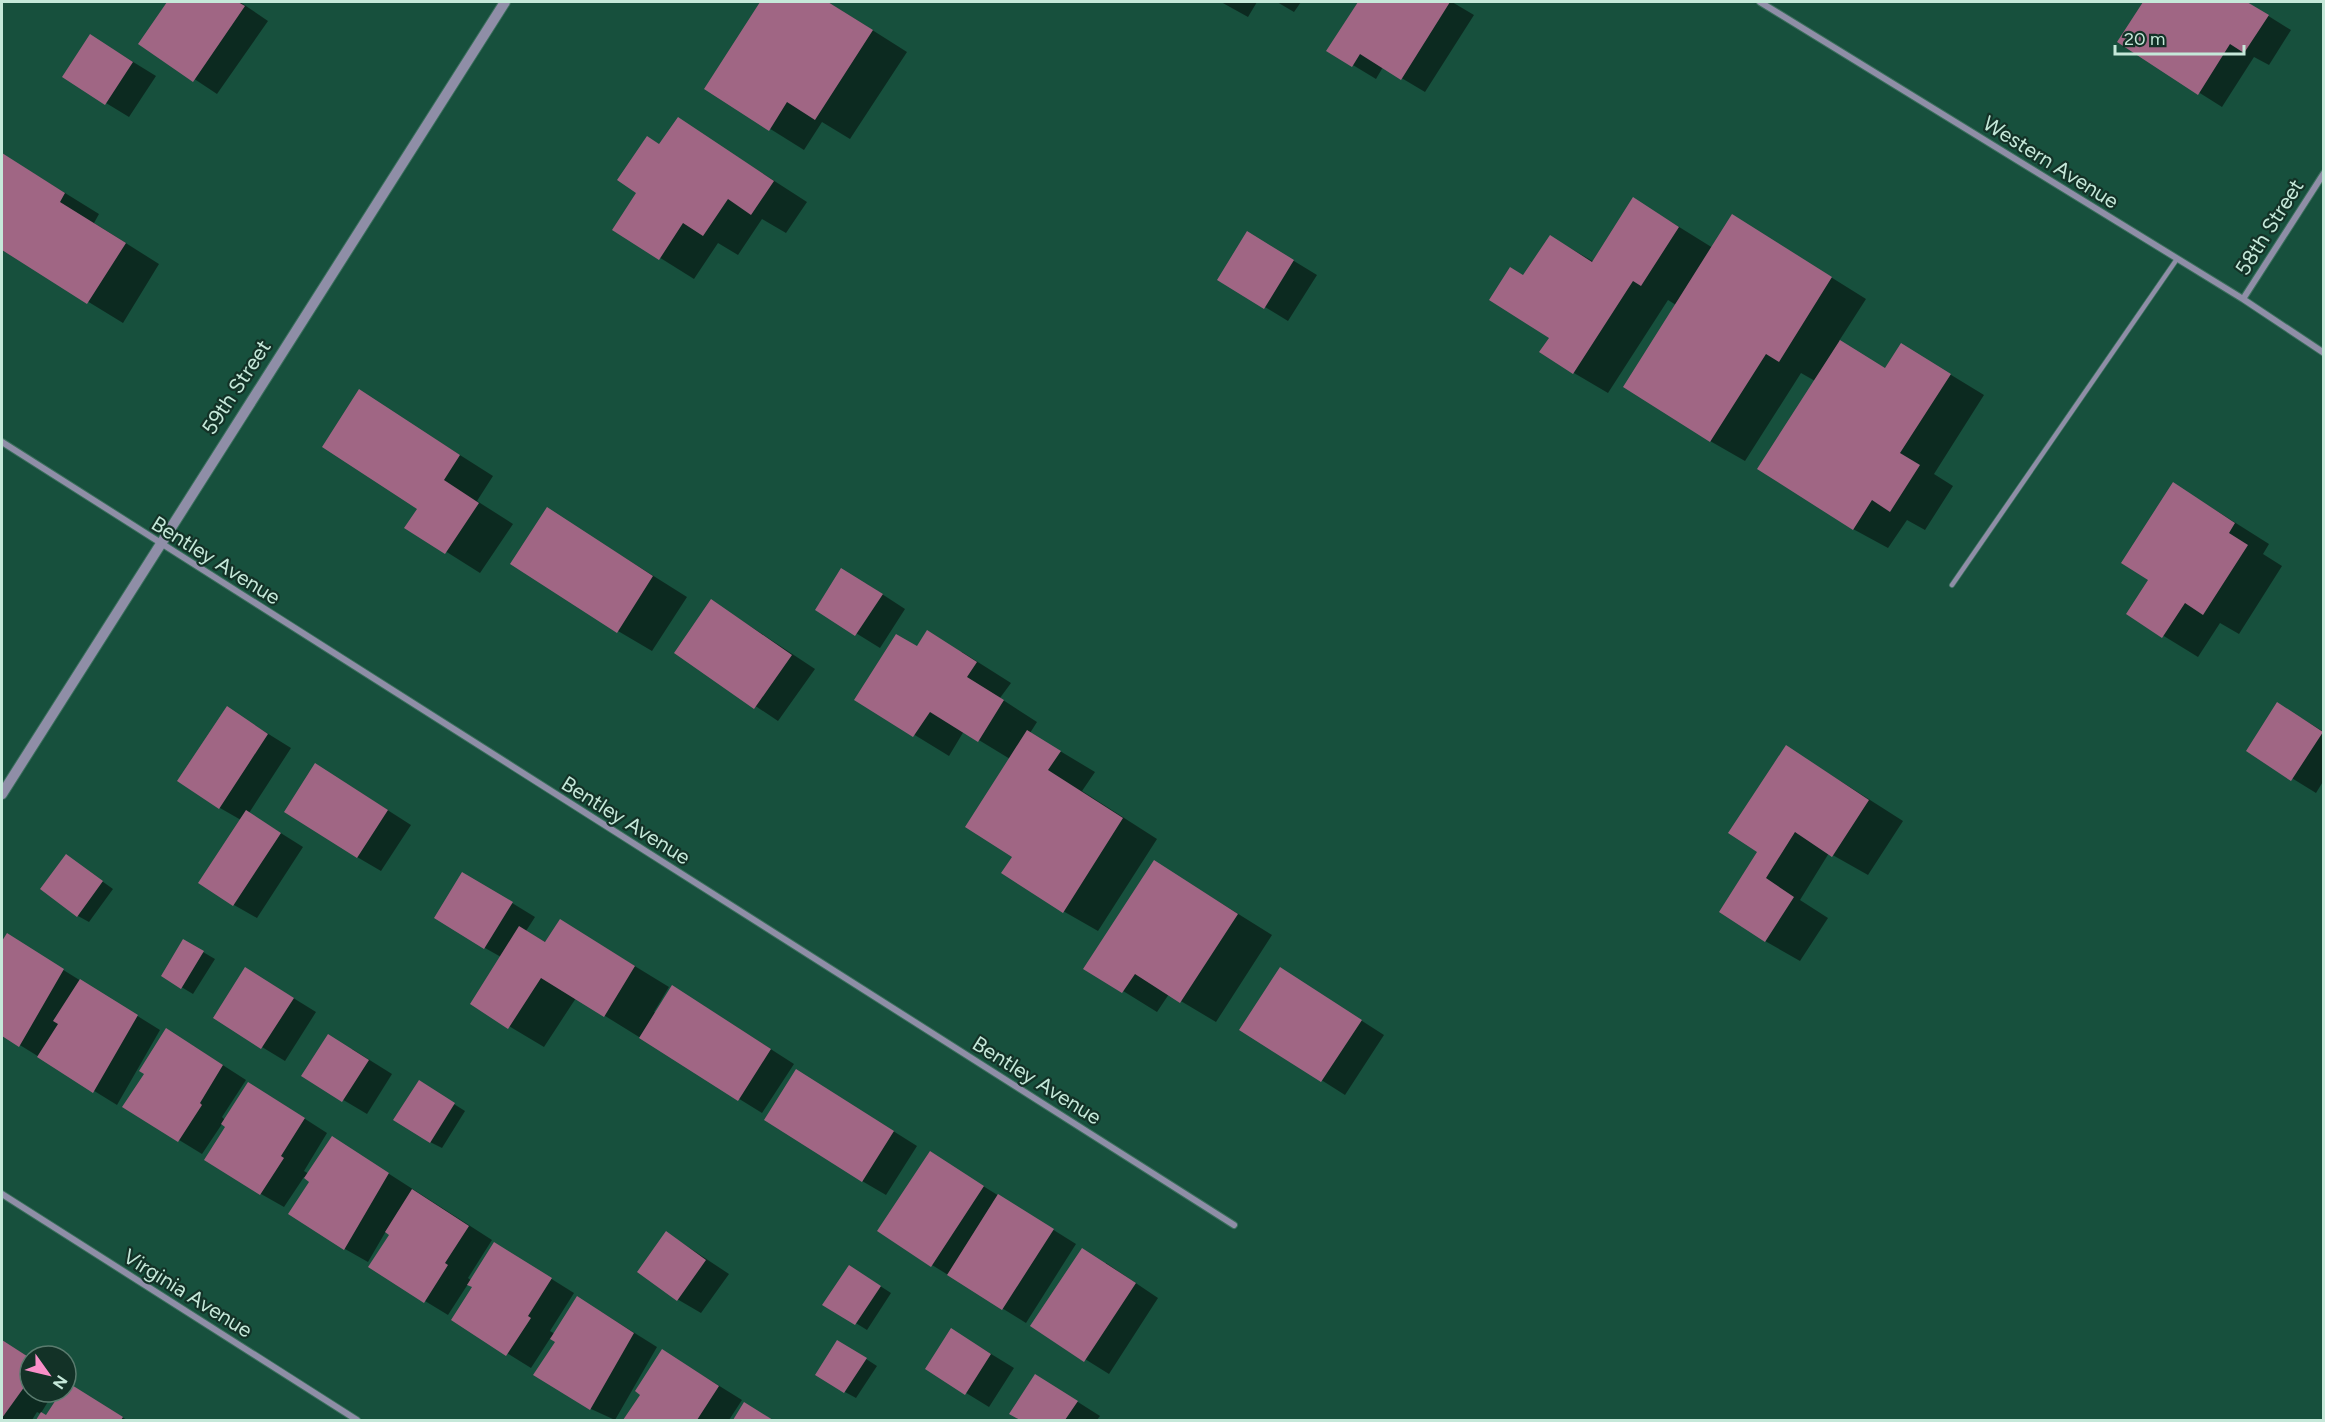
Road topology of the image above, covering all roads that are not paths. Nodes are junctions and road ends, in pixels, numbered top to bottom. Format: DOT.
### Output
graph roads {
  1 [pos="504,2"];
  2 [pos="1760,2"];
  3 [pos="2324,173"];
  4 [pos="2177,259"];
  5 [pos="2243,299"];
  6 [pos="2324,353"];
  7 [pos="2,442"];
  8 [pos="159,543"];
  9 [pos="1952,585"];
  10 [pos="2,794"];
  11 [pos="2,1194"];
  12 [pos="1234,1225"];
  13 [pos="357,1420"];
  1 -- 8 [label="street, 59th Street"];
  2 -- 4 [label="street, Western Avenue"];
  3 -- 5 [label="street, 58th Street"];
  4 -- 5 [label="street, Western Avenue"];
  4 -- 9 [label="lane"];
  5 -- 6 [label="street, Western Avenue"];
  7 -- 8 [label="street, Bentley Avenue"];
  8 -- 10 [label="street, 59th Street"];
  8 -- 12 [label="street, Bentley Avenue"];
  11 -- 13 [label="street, Virginia Avenue"];
}
